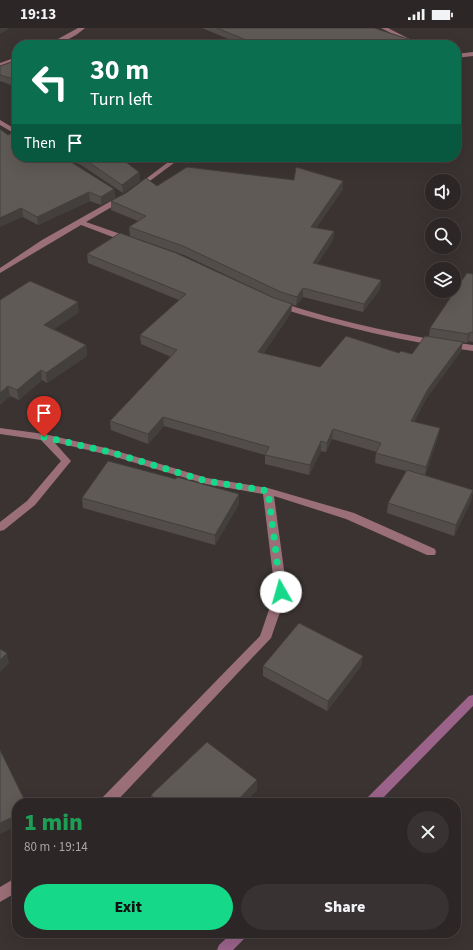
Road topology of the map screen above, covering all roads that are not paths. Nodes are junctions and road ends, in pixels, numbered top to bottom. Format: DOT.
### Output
graph roads {
  1 [pos="82,28"];
  2 [pos="384,28"];
  3 [pos="61,40"];
  4 [pos="408,40"];
  5 [pos="473,54"];
  6 [pos="461,55"];
  7 [pos="12,61"];
  8 [pos="0,65"];
  9 [pos="0,122"];
  10 [pos="12,130"];
  11 [pos="171,162"];
  12 [pos="80,222"];
  13 [pos="137,243"];
  14 [pos="0,271"];
  15 [pos="270,301"];
  16 [pos="473,348"];
  17 [pos="0,431"];
  18 [pos="44,437"];
  19 [pos="268,491"];
  20 [pos="0,526"];
  21 [pos="431,552"];
  22 [pos="111,798"];
  23 [pos="12,888"];
  24 [pos="0,896"];
  1 -- 3 [label="street"];
  2 -- 4 [label="street"];
  5 -- 6 [label="street"];
  7 -- 8 [label="street"];
  9 -- 10 [label="street"];
  11 -- 12 [label="street"];
  12 -- 13 [label="street"];
  12 -- 14 [label="street"];
  15 -- 16 [label="street"];
  17 -- 18 [label="street"];
  18 -- 19 [label="street"];
  18 -- 20 [label="street"];
  19 -- 21 [label="street"];
  19 -- 22 [label="street"];
  23 -- 24 [label="street"];
}
